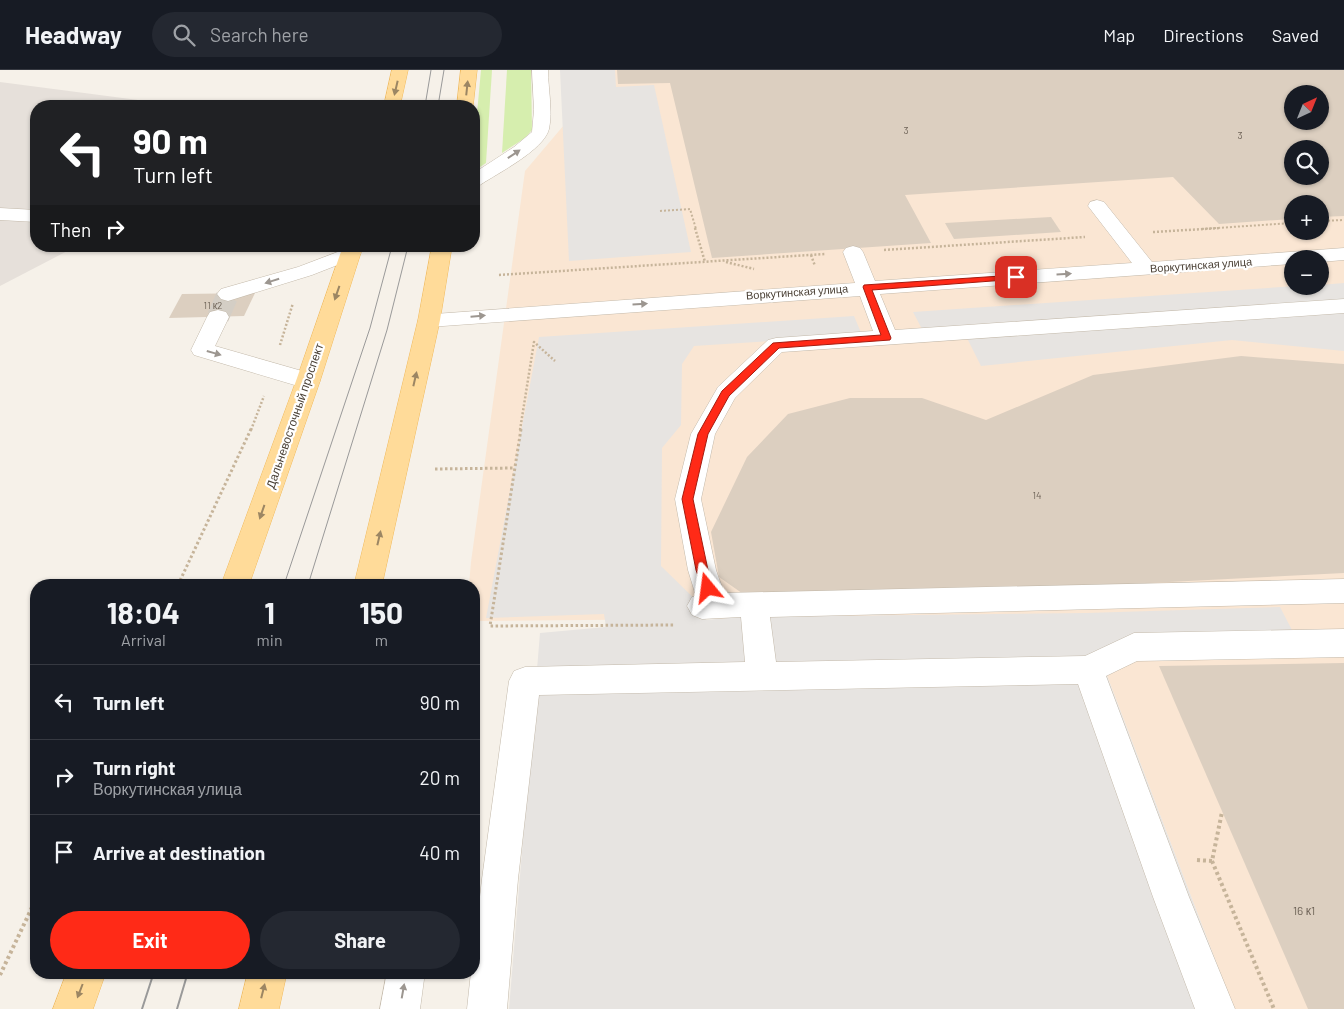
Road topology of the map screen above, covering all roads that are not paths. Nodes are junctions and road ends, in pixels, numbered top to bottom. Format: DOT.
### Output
graph roads {
  1 [pos="400,70"];
  2 [pos="468,70"];
  3 [pos="540,70"];
  4 [pos="393,100"];
  5 [pos="466,100"];
  6 [pos="480,177"];
  7 [pos="1097,206"];
  8 [pos="0,214"];
  9 [pos="30,216"];
  10 [pos="347,252"];
  11 [pos="351,252"];
  12 [pos="441,252"];
  13 [pos="853,252"];
  14 [pos="1344,254"];
  15 [pos="1147,269"];
  16 [pos="867,287"];
  17 [pos="228,294"];
  18 [pos="1344,306"];
  19 [pos="218,317"];
  20 [pos="429,320"];
  21 [pos="886,338"];
  22 [pos="308,381"];
  23 [pos="237,579"];
  24 [pos="369,579"];
  25 [pos="1344,591"];
  26 [pos="754,604"];
  27 [pos="1344,643"];
  28 [pos="1088,670"];
  29 [pos="762,677"];
  30 [pos="85,979"];
  31 [pos="266,979"];
  32 [pos="405,979"];
  33 [pos="74,1009"];
  34 [pos="259,1009"];
  35 [pos="400,1009"];
  36 [pos="487,1009"];
  37 [pos="1216,1009"];
  1 -- 4 [label="main road, one-way"];
  5 -- 2 [label="main road, one-way"];
  6 -- 3 [label="street, one-way"];
  7 -- 15 [label="street"];
  8 -- 9 [label="street"];
  10 -- 17 [label="street, one-way"];
  11 -- 22 [label="main road, Дальневосточный проспект, one-way"];
  12 -- 20 [label="main road"];
  13 -- 16 [label="street"];
  14 -- 15 [label="street, Воркутинская улица"];
  16 -- 15 [label="street, Воркутинская улица, one-way"];
  20 -- 16 [label="street, Воркутинская улица, one-way"];
  16 -- 21 [label="street"];
  18 -- 21 [label="street"];
  19 -- 22 [label="street, one-way"];
  24 -- 20 [label="main road, one-way"];
  21 -- 26 [label="street"];
  22 -- 23 [label="main road, Дальневосточный проспект, one-way"];
  25 -- 26 [label="street"];
  26 -- 29 [label="street"];
  27 -- 28 [label="street"];
  28 -- 29 [label="street"];
  28 -- 37 [label="street"];
  29 -- 36 [label="street"];
  30 -- 33 [label="main road, one-way"];
  34 -- 31 [label="main road, one-way"];
  35 -- 32 [label="street, one-way"];
}
